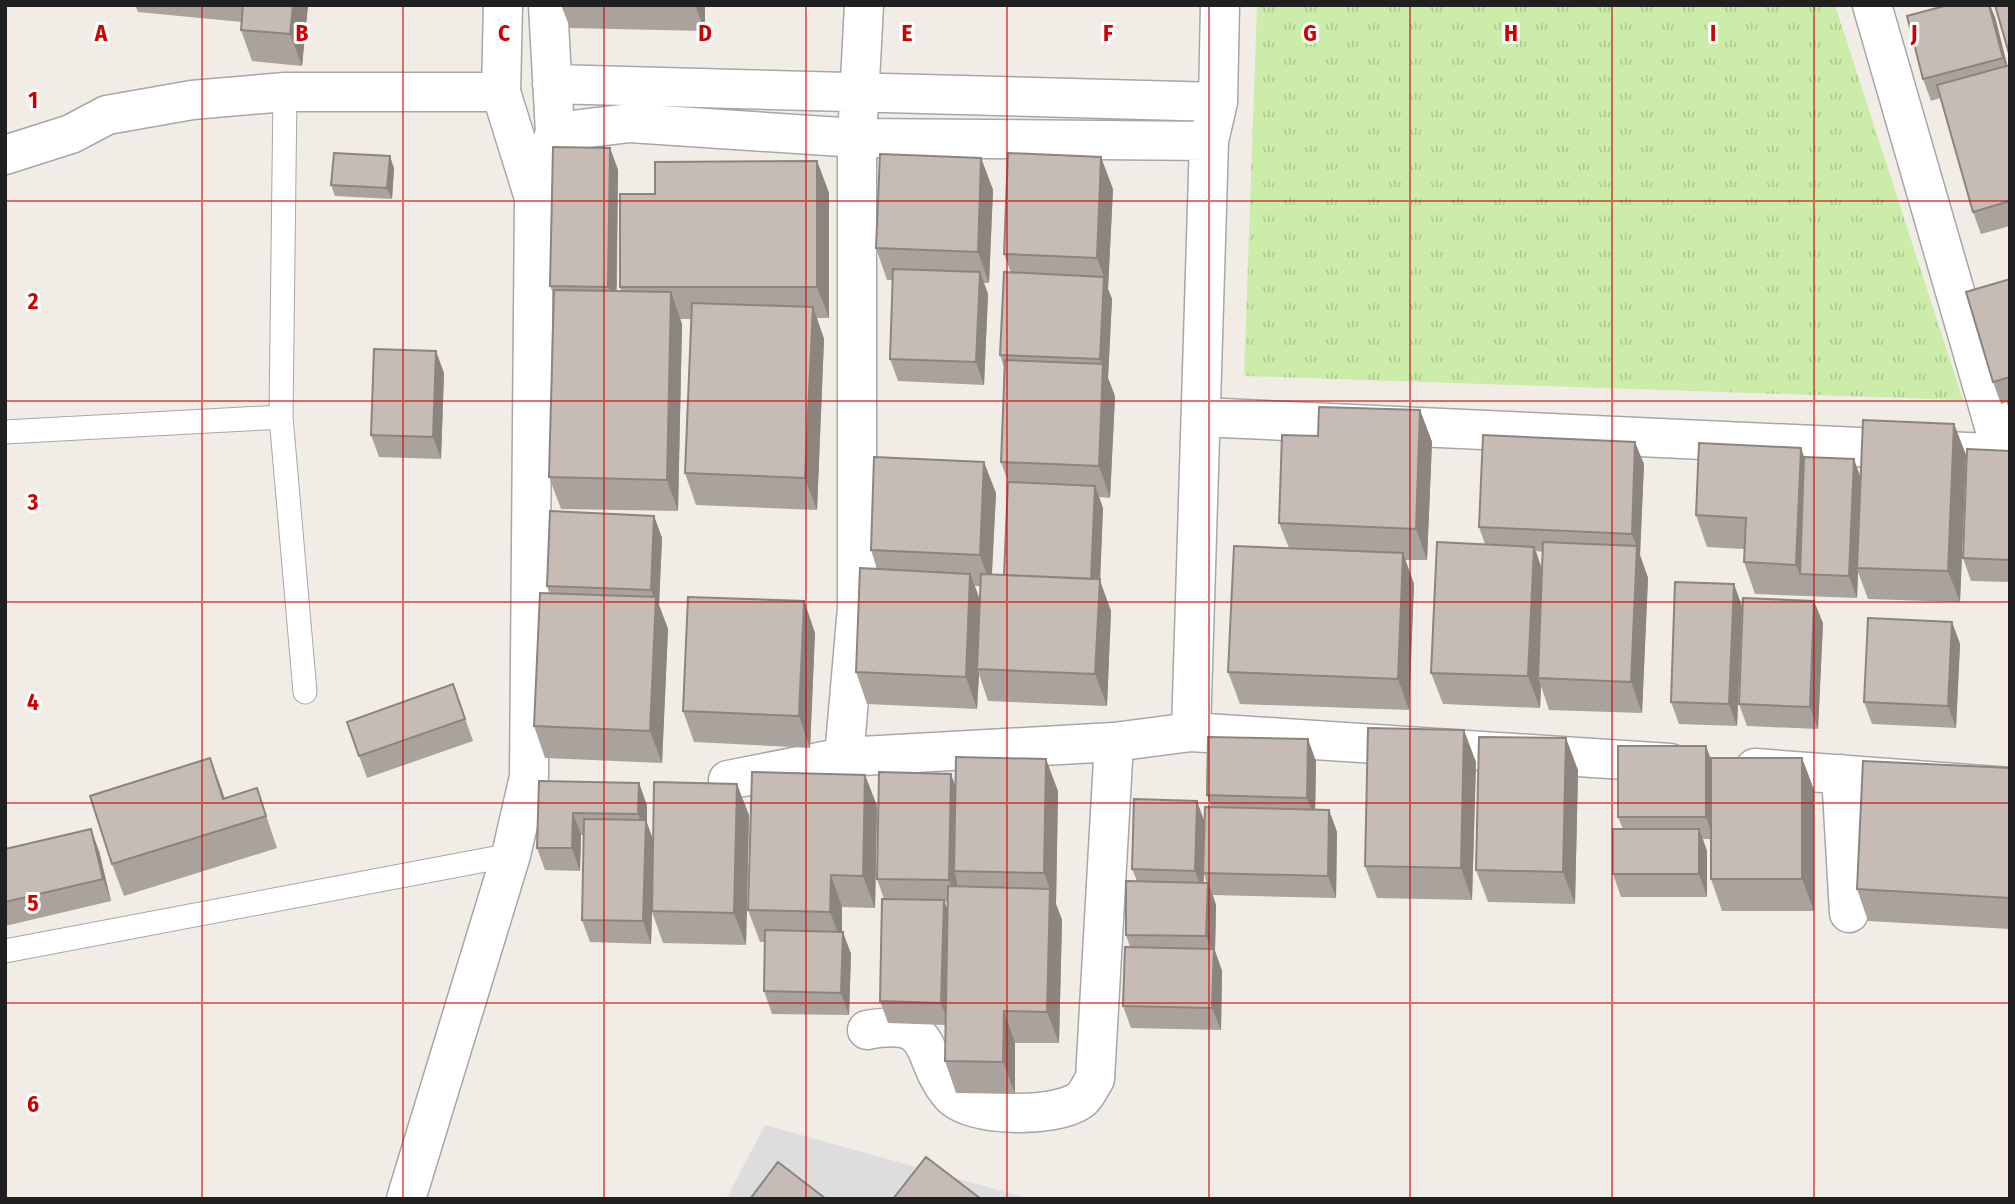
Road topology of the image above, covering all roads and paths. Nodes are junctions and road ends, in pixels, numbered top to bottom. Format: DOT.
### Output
graph roads {
  1 [pos="503,5"];
  2 [pos="548,5"];
  3 [pos="864,5"];
  4 [pos="1220,5"];
  5 [pos="1871,5"];
  6 [pos="552,84"];
  7 [pos="285,92"];
  8 [pos="501,92"];
  9 [pos="860,93"];
  10 [pos="1217,102"];
  11 [pos="555,132"];
  12 [pos="857,138"];
  13 [pos="1209,141"];
  14 [pos="5,155"];
  15 [pos="534,198"];
  16 [pos="281,417"];
  17 [pos="1201,417"];
  18 [pos="5,432"];
  19 [pos="2006,454"];
  20 [pos="305,692"];
  21 [pos="1191,732"];
  22 [pos="1114,742"];
  23 [pos="844,757"];
  24 [pos="1840,774"];
  25 [pos="728,780"];
  26 [pos="2010,786"];
  27 [pos="511,855"];
  28 [pos="1849,913"];
  29 [pos="5,951"];
  30 [pos="867,1030"];
  31 [pos="406,1199"];
  1 -- 8 [label="street"];
  2 -- 6 [label="street"];
  3 -- 9 [label="street"];
  4 -- 10 [label="street"];
  5 -- 19 [label="street"];
  6 -- 9 [label="street"];
  6 -- 11 [label="street"];
  7 -- 8 [label="street"];
  7 -- 14 [label="street"];
  7 -- 16 [label="lane"];
  8 -- 15 [label="street"];
  9 -- 10 [label="street"];
  9 -- 12 [label="street"];
  10 -- 13 [label="street"];
  11 -- 12 [label="street"];
  11 -- 15 [label="street"];
  12 -- 13 [label="street"];
  12 -- 23 [label="street"];
  13 -- 17 [label="street"];
  15 -- 27 [label="street"];
  16 -- 18 [label="lane"];
  16 -- 20 [label="lane"];
  17 -- 19 [label="street"];
  17 -- 21 [label="street"];
  21 -- 22 [label="street"];
  21 -- 24 [label="street"];
  22 -- 23 [label="street"];
  22 -- 30 [label="street"];
  23 -- 25 [label="street"];
  24 -- 26 [label="street"];
  24 -- 28 [label="street"];
  27 -- 29 [label="lane"];
  27 -- 31 [label="street"];
}
